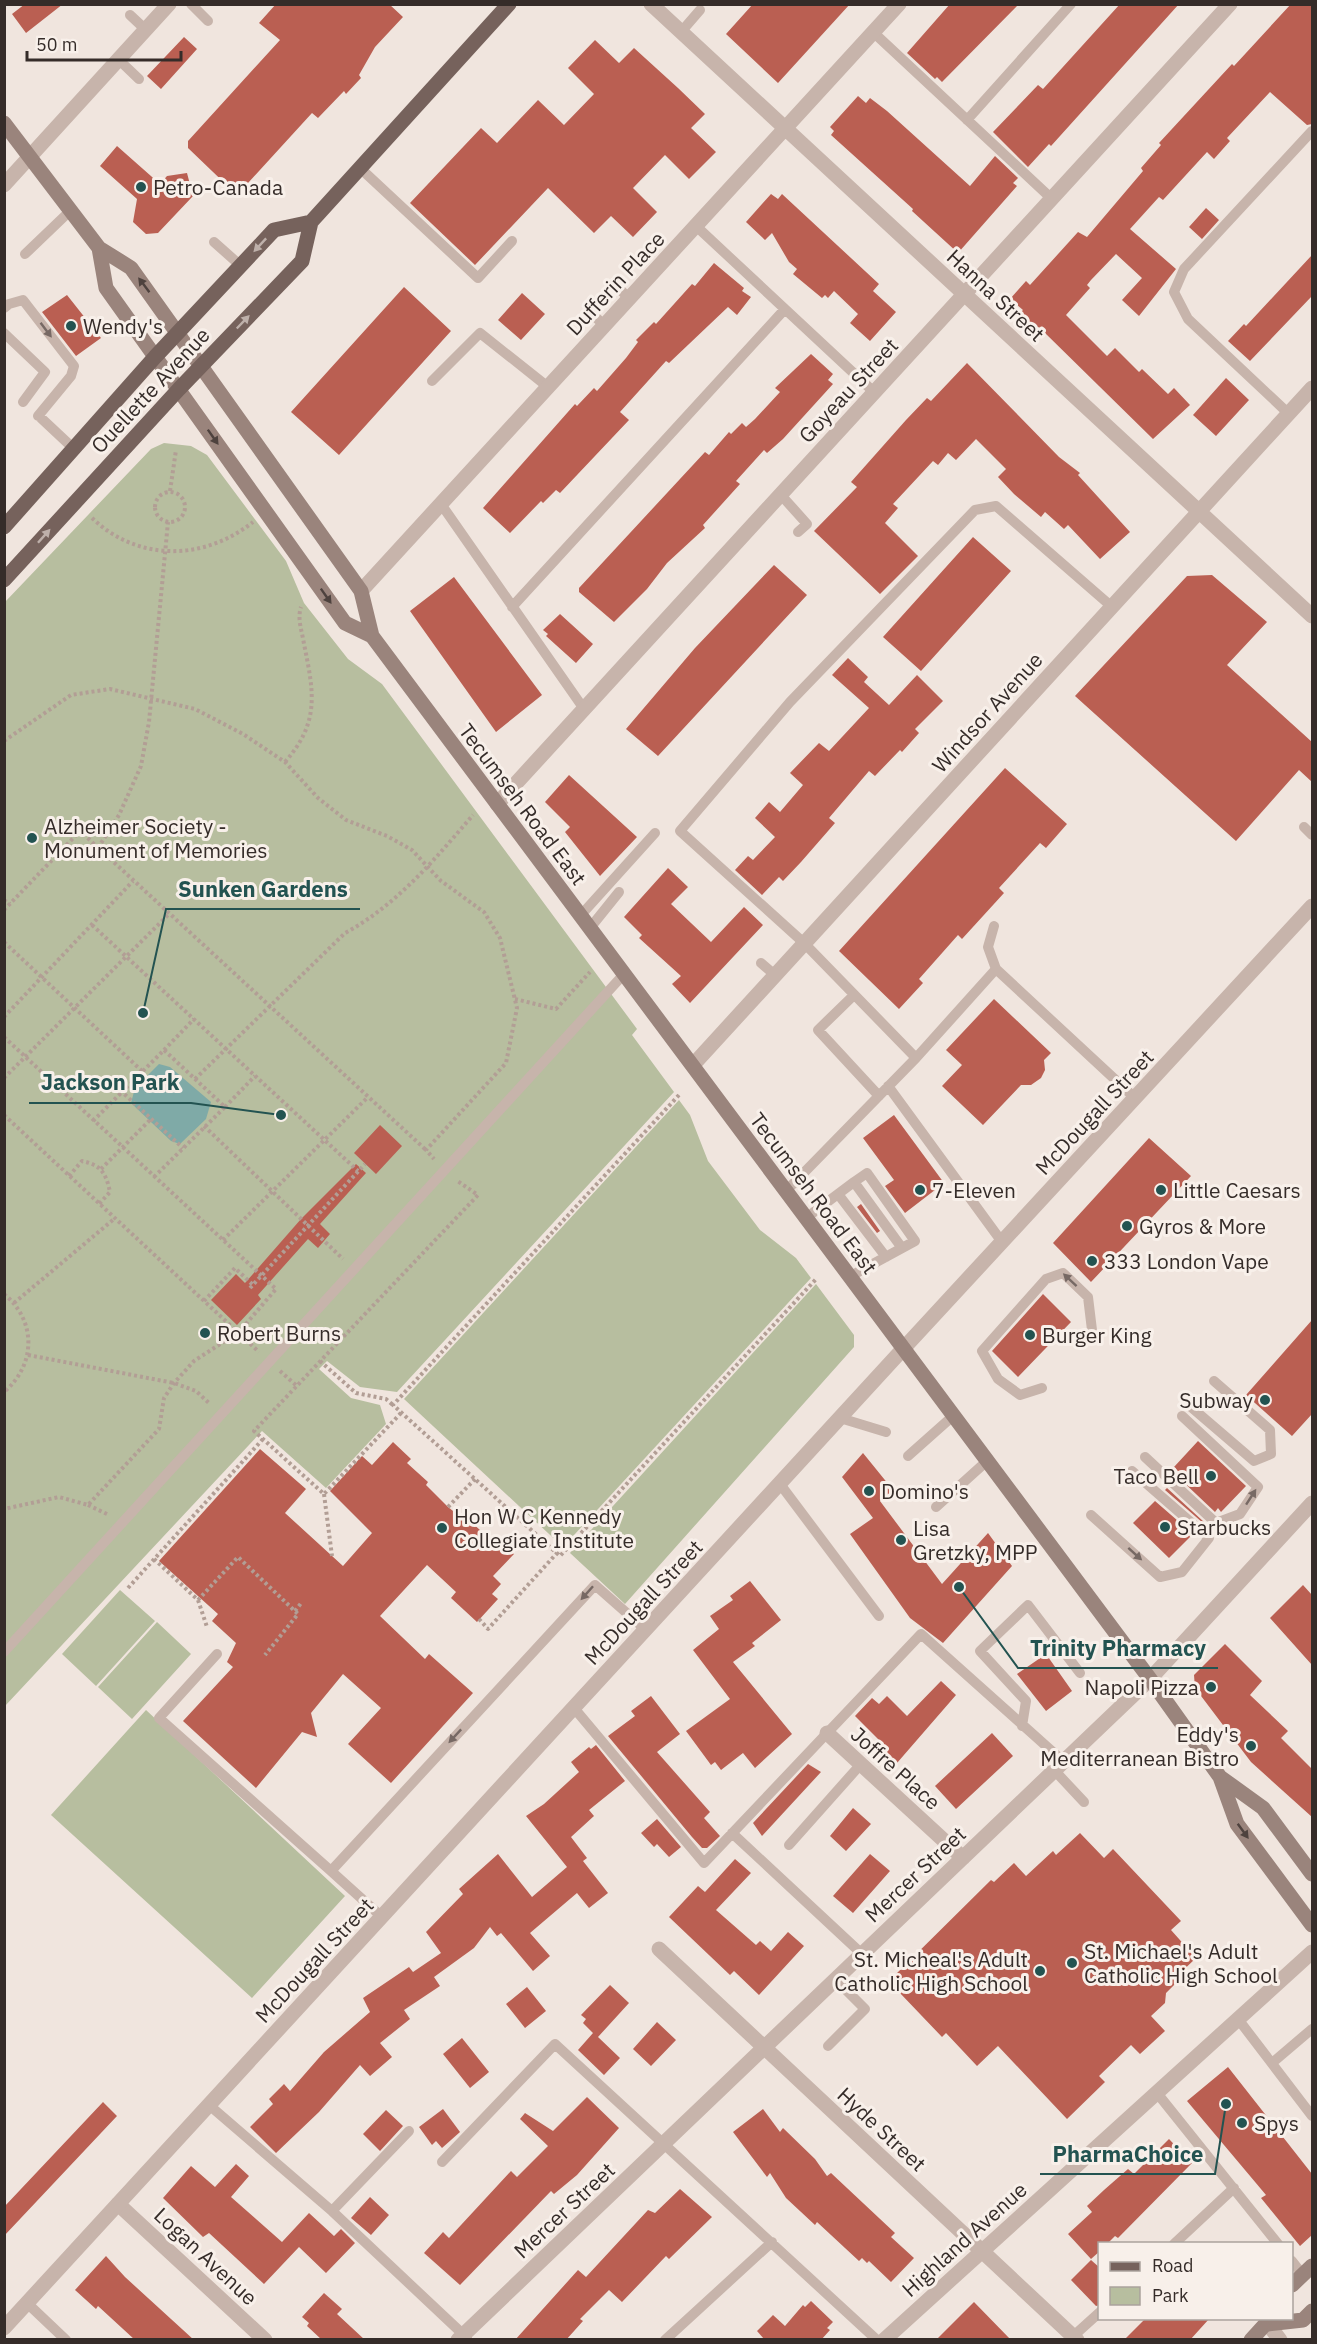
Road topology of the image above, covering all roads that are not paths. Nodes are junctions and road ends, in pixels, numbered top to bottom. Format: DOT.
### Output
graph roads {
  1 [pos="169,4"];
  2 [pos="191,4"];
  3 [pos="509,4"];
  4 [pos="651,4"];
  5 [pos="899,4"];
  6 [pos="1071,4"];
  7 [pos="1230,4"];
  8 [pos="700,10"];
  9 [pos="130,15"];
  10 [pos="208,21"];
  11 [pos="146,30"];
  12 [pos="681,32"];
  13 [pos="873,32"];
  14 [pos="119,60"];
  15 [pos="140,79"];
  16 [pos="967,120"];
  17 [pos="4,123"];
  18 [pos="785,129"];
  19 [pos="1312,130"];
  20 [pos="30,157"];
  21 [pos="360,168"];
  22 [pos="4,185"];
  23 [pos="1052,199"];
  24 [pos="71,210"];
  25 [pos="311,222"];
  26 [pos="696,226"];
  27 [pos="513,241"];
  28 [pos="214,242"];
  29 [pos="99,248"];
  30 [pos="25,254"];
  31 [pos="241,266"];
  32 [pos="614,284"];
  33 [pos="965,295"];
  34 [pos="629,298"];
  35 [pos="4,308"];
  36 [pos="785,309"];
  37 [pos="588,310"];
  38 [pos="604,326"];
  39 [pos="179,332"];
  40 [pos="4,333"];
  41 [pos="155,357"];
  42 [pos="202,364"];
  43 [pos="432,381"];
  44 [pos="548,387"];
  45 [pos="179,389"];
  46 [pos="875,393"];
  47 [pos="1310,396"];
  48 [pos="23,402"];
  49 [pos="1288,414"];
  50 [pos="74,448"];
  51 [pos="781,495"];
  52 [pos="441,504"];
  53 [pos="1199,511"];
  54 [pos="4,527"];
  55 [pos="798,532"];
  56 [pos="4,580"];
  57 [pos="361,591"];
  58 [pos="1111,606"];
  59 [pos="512,607"];
  60 [pos="1312,616"];
  61 [pos="372,636"];
  62 [pos="584,709"];
  63 [pos="497,804"];
  64 [pos="655,833"];
  65 [pos="619,892"];
  66 [pos="1312,906"];
  67 [pos="580,915"];
  68 [pos="994,926"];
  69 [pos="590,928"];
  70 [pos="804,943"];
  71 [pos="761,963"];
  72 [pos="996,969"];
  73 [pos="624,974"];
  74 [pos="775,975"];
  75 [pos="854,995"];
  76 [pos="916,1058"];
  77 [pos="693,1065"];
  78 [pos="888,1086"];
  79 [pos="879,1096"];
  80 [pos="1135,1098"];
  81 [pos="854,1182"];
  82 [pos="786,1191"];
  83 [pos="838,1194"];
  84 [pos="806,1218"];
  85 [pos="1002,1242"];
  86 [pos="903,1248"];
  87 [pos="886,1257"];
  88 [pos="849,1277"];
  89 [pos="1092,1330"];
  90 [pos="903,1349"];
  91 [pos="1214,1381"];
  92 [pos="1042,1388"];
  93 [pos="1191,1407"];
  94 [pos="953,1416"];
  95 [pos="1182,1416"];
  96 [pos="840,1418"];
  97 [pos="886,1432"];
  98 [pos="908,1456"];
  99 [pos="1145,1457"];
  100 [pos="987,1461"];
  101 [pos="1132,1471"];
  102 [pos="780,1484"];
  103 [pos="1312,1503"];
  104 [pos="936,1507"];
  105 [pos="1091,1515"];
  106 [pos="879,1616"];
  107 [pos="646,1630"];
  108 [pos="4,1652"];
  109 [pos="217,1654"];
  110 [pos="1080,1673"];
  111 [pos="1150,1679"];
  112 [pos="574,1708"];
  113 [pos="1022,1726"];
  114 [pos="827,1733"];
  115 [pos="861,1764"];
  116 [pos="1059,1766"];
  117 [pos="1220,1777"];
  118 [pos="1084,1802"];
  119 [pos="732,1833"];
  120 [pos="789,1845"];
  121 [pos="963,1858"];
  122 [pos="331,1871"];
  123 [pos="1312,1874"];
  124 [pos="382,1917"];
  125 [pos="1312,1924"];
  126 [pos="659,1949"];
  127 [pos="1312,1952"];
  128 [pos="862,1954"];
  129 [pos="835,1980"];
  130 [pos="1238,2019"];
  131 [pos="1312,2030"];
  132 [pos="828,2046"];
  133 [pos="765,2048"];
  134 [pos="1272,2063"];
  135 [pos="1157,2093"];
  136 [pos="209,2105"];
  137 [pos="1312,2116"];
  138 [pos="408,2131"];
  139 [pos="664,2144"];
  140 [pos="442,2162"];
  141 [pos="1234,2188"];
  142 [pos="118,2204"];
  143 [pos="332,2211"];
  144 [pos="772,2242"];
  145 [pos="1176,2242"];
  146 [pos="1276,2242"];
  147 [pos="982,2252"];
  148 [pos="1293,2262"];
  149 [pos="1302,2276"];
  150 [pos="27,2303"];
  151 [pos="1312,2311"];
  152 [pos="1098,2314"];
  153 [pos="1270,2321"];
  154 [pos="4,2328"];
  155 [pos="463,2338"];
  156 [pos="1073,2338"];
  157 [pos="66,2340"];
  158 [pos="265,2340"];
  159 [pos="665,2340"];
  160 [pos="877,2340"];
  161 [pos="884,2340"];
  162 [pos="1251,2340"];
  163 [pos="1280,2340"];
  1 -- 11 [label="street"];
  2 -- 10 [label="lane"];
  3 -- 21 [label="main road, Ouellette Avenue"];
  4 -- 12 [label="street, Hanna Street"];
  5 -- 13 [label="street, Dufferin Place"];
  6 -- 16 [label="lane"];
  7 -- 23 [label="street, Goyeau Street"];
  8 -- 12 [label="lane"];
  9 -- 11 [label="lane"];
  11 -- 14 [label="street"];
  12 -- 18 [label="street, Hanna Street"];
  13 -- 16 [label="lane"];
  13 -- 18 [label="street, Dufferin Place"];
  14 -- 15 [label="lane"];
  14 -- 20 [label="street"];
  16 -- 23 [label="lane"];
  17 -- 20 [label="main road"];
  18 -- 26 [label="street, Dufferin Place"];
  18 -- 33 [label="street, Hanna Street"];
  19 -- 49 [label="lane"];
  20 -- 22 [label="street"];
  20 -- 24 [label="main road"];
  21 -- 25 [label="main road, Ouellette Avenue"];
  21 -- 27 [label="lane"];
  23 -- 33 [label="street, Goyeau Street"];
  24 -- 29 [label="main road"];
  24 -- 30 [label="lane"];
  25 -- 31 [label="main road, Ouellette Avenue, one-way"];
  42 -- 25 [label="main road, Ouellette Avenue, one-way"];
  26 -- 34 [label="street, Dufferin Place"];
  26 -- 36 [label="lane"];
  28 -- 31 [label="lane"];
  39 -- 29 [label="main road, Tecumseh Road East, one-way"];
  29 -- 41 [label="main road, Tecumseh Road East"];
  31 -- 39 [label="main road, Ouellette Avenue"];
  32 -- 34 [label="lane"];
  33 -- 46 [label="street, Goyeau Street"];
  33 -- 53 [label="street, Hanna Street"];
  34 -- 38 [label="street, Dufferin Place"];
  35 -- 50 [label="lane, one-way"];
  36 -- 46 [label="lane"];
  36 -- 59 [label="lane"];
  37 -- 38 [label="lane"];
  38 -- 44 [label="street, Dufferin Place"];
  39 -- 41 [label="main road, Ouellette Avenue"];
  39 -- 42 [label="main road, Tecumseh Road East"];
  40 -- 48 [label="lane"];
  41 -- 45 [label="main road, Tecumseh Road East"];
  41 -- 50 [label="main road, Ouellette Avenue"];
  42 -- 45 [label="main road, Ouellette Avenue"];
  42 -- 57 [label="main road, Tecumseh Road East"];
  43 -- 44 [label="lane"];
  44 -- 52 [label="street, Dufferin Place"];
  56 -- 45 [label="main road, Ouellette Avenue, one-way"];
  45 -- 61 [label="main road, Tecumseh Road East, one-way"];
  46 -- 51 [label="street, Goyeau Street"];
  47 -- 49 [label="street, Windsor Avenue"];
  49 -- 53 [label="street, Windsor Avenue"];
  50 -- 54 [label="main road, Ouellette Avenue"];
  51 -- 55 [label="lane"];
  51 -- 62 [label="street, Goyeau Street"];
  52 -- 57 [label="street, Dufferin Place"];
  52 -- 59 [label="lane"];
  53 -- 58 [label="street, Windsor Avenue"];
  53 -- 60 [label="street, Hanna Street"];
  57 -- 61 [label="main road, Tecumseh Road East"];
  58 -- 70 [label="street, Windsor Avenue"];
  58 -- 70 [label="lane"];
  59 -- 62 [label="lane"];
  61 -- 63 [label="main road, Tecumseh Road East"];
  62 -- 63 [label="street, Goyeau Street"];
  63 -- 67 [label="main road, Tecumseh Road East"];
  64 -- 67 [label="lane"];
  65 -- 69 [label="lane"];
  66 -- 80 [label="street, McDougall Street"];
  67 -- 69 [label="main road, Tecumseh Road East"];
  68 -- 72 [label="lane"];
  69 -- 73 [label="main road, Tecumseh Road East"];
  70 -- 74 [label="street, Windsor Avenue"];
  70 -- 75 [label="lane"];
  71 -- 74 [label="lane"];
  72 -- 76 [label="lane"];
  72 -- 80 [label="lane"];
  73 -- 77 [label="main road, Tecumseh Road East"];
  73 -- 108 [label="lane"];
  74 -- 77 [label="street, Windsor Avenue"];
  75 -- 76 [label="lane"];
  75 -- 79 [label="lane"];
  76 -- 78 [label="lane"];
  77 -- 82 [label="main road, Tecumseh Road East"];
  78 -- 79 [label="lane"];
  78 -- 85 [label="lane"];
  79 -- 82 [label="lane"];
  80 -- 85 [label="street, McDougall Street"];
  81 -- 83 [label="lane"];
  81 -- 86 [label="lane"];
  81 -- 86 [label="lane"];
  82 -- 84 [label="main road, Tecumseh Road East"];
  83 -- 84 [label="lane"];
  83 -- 87 [label="lane"];
  84 -- 88 [label="main road, Tecumseh Road East"];
  85 -- 90 [label="street, McDougall Street"];
  86 -- 87 [label="lane"];
  87 -- 88 [label="lane"];
  88 -- 90 [label="main road, Tecumseh Road East"];
  89 -- 92 [label="lane, one-way"];
  90 -- 94 [label="main road, Tecumseh Road East"];
  90 -- 96 [label="street, McDougall Street"];
  91 -- 93 [label="lane"];
  94 -- 98 [label="lane"];
  94 -- 100 [label="main road, Tecumseh Road East"];
  99 -- 95 [label="lane, one-way"];
  96 -- 97 [label="lane"];
  96 -- 102 [label="street, McDougall Street"];
  100 -- 104 [label="lane"];
  100 -- 111 [label="main road, Tecumseh Road East"];
  105 -- 101 [label="lane, one-way"];
  102 -- 106 [label="lane"];
  102 -- 107 [label="street, McDougall Street"];
  103 -- 111 [label="street, Mercer Street"];
  107 -- 112 [label="street, McDougall Street"];
  107 -- 122 [label="lane, one-way"];
  109 -- 122 [label="lane"];
  110 -- 113 [label="lane"];
  111 -- 116 [label="street, Mercer Street"];
  111 -- 117 [label="main road, Tecumseh Road East"];
  112 -- 119 [label="lane"];
  112 -- 124 [label="street, McDougall Street"];
  113 -- 114 [label="lane"];
  113 -- 116 [label="lane"];
  114 -- 115 [label="street, Joffre Place"];
  114 -- 119 [label="lane"];
  115 -- 120 [label="lane"];
  115 -- 121 [label="street, Joffre Place"];
  116 -- 118 [label="lane"];
  116 -- 121 [label="street, Mercer Street"];
  117 -- 123 [label="main road, Tecumseh Road East"];
  117 -- 125 [label="main road, Tecumseh Road East, one-way"];
  119 -- 128 [label="lane"];
  121 -- 128 [label="street, Mercer Street"];
  122 -- 124 [label="lane"];
  124 -- 136 [label="street, McDougall Street"];
  126 -- 133 [label="street, Hyde Street"];
  127 -- 130 [label="street, Highland Avenue"];
  128 -- 129 [label="street, Mercer Street"];
  129 -- 132 [label="lane"];
  129 -- 133 [label="street, Mercer Street"];
  130 -- 134 [label="lane"];
  130 -- 135 [label="street, Highland Avenue"];
  131 -- 134 [label="lane"];
  133 -- 139 [label="street, Mercer Street"];
  133 -- 147 [label="street, Hyde Street"];
  134 -- 137 [label="lane"];
  135 -- 141 [label="lane"];
  135 -- 147 [label="street, Highland Avenue"];
  136 -- 142 [label="street, McDougall Street"];
  136 -- 143 [label="lane"];
  138 -- 143 [label="lane"];
  139 -- 140 [label="lane"];
  139 -- 144 [label="lane"];
  139 -- 155 [label="street, Mercer Street"];
  141 -- 145 [label="lane"];
  141 -- 146 [label="lane"];
  142 -- 150 [label="street, McDougall Street"];
  142 -- 158 [label="street, Logan Avenue"];
  143 -- 155 [label="lane"];
  144 -- 159 [label="lane"];
  144 -- 160 [label="lane"];
  147 -- 156 [label="street, Hyde Street"];
  147 -- 161 [label="street, Highland Avenue"];
  148 -- 149 [label="lane"];
  150 -- 154 [label="street, McDougall Street"];
  150 -- 157 [label="lane"];
  151 -- 153 [label="main road"];
  152 -- 156 [label="lane"];
  153 -- 162 [label="main road"];
  153 -- 163 [label="street"];
}
